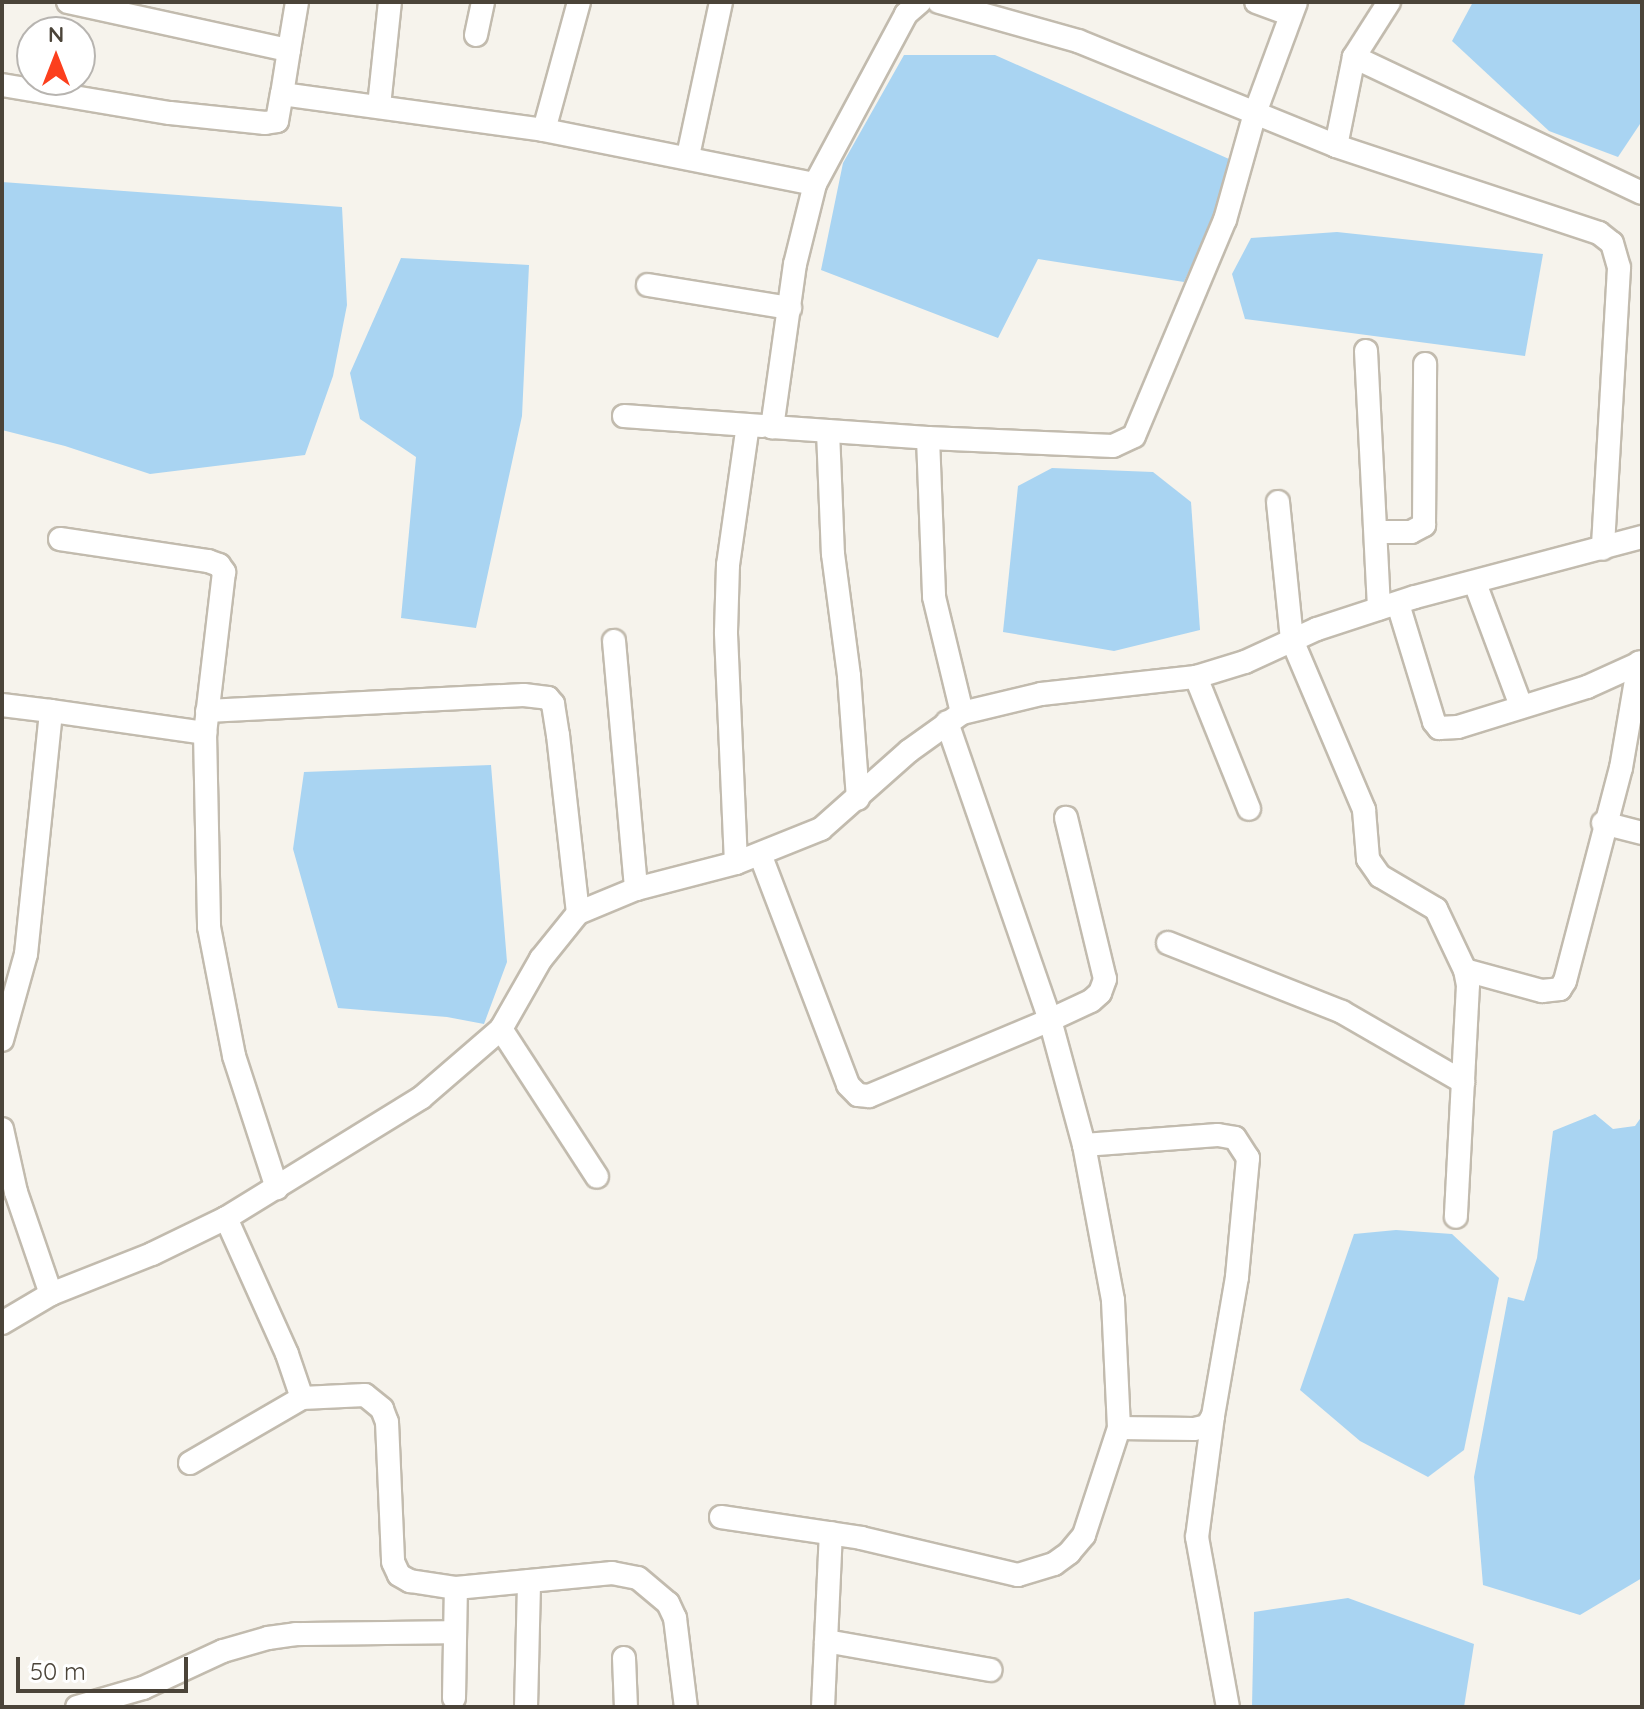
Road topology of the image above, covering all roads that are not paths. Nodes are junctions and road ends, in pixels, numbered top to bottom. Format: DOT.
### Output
graph roads {
  1 [pos="68,2"];
  2 [pos="297,2"];
  3 [pos="390,2"];
  4 [pos="483,2"];
  5 [pos="579,2"];
  6 [pos="721,2"];
  7 [pos="920,2"];
  8 [pos="939,2"];
  9 [pos="1256,2"];
  10 [pos="1389,2"];
  11 [pos="974,5"];
  12 [pos="1294,8"];
  13 [pos="476,35"];
  14 [pos="289,50"];
  15 [pos="1354,57"];
  16 [pos="2,85"];
  17 [pos="282,94"];
  18 [pos="379,106"];
  19 [pos="1255,113"];
  20 [pos="544,130"];
  21 [pos="1336,146"];
  22 [pos="688,156"];
  23 [pos="815,184"];
  24 [pos="1642,193"];
  25 [pos="648,285"];
  26 [pos="790,308"];
  27 [pos="1366,351"];
  28 [pos="1425,364"];
  29 [pos="624,416"];
  30 [pos="748,425"];
  31 [pos="772,427"];
  32 [pos="828,431"];
  33 [pos="928,438"];
  34 [pos="1278,502"];
  35 [pos="1377,532"];
  36 [pos="1642,537"];
  37 [pos="60,539"];
  38 [pos="1603,549"];
  39 [pos="1475,583"];
  40 [pos="1388,606"];
  41 [pos="1292,640"];
  42 [pos="614,641"];
  43 [pos="1641,663"];
  44 [pos="1196,677"];
  45 [pos="2,705"];
  46 [pos="1521,706"];
  47 [pos="51,711"];
  48 [pos="954,717"];
  49 [pos="206,722"];
  50 [pos="858,799"];
  51 [pos="1249,809"];
  52 [pos="1066,818"];
  53 [pos="1603,823"];
  54 [pos="1642,833"];
  55 [pos="760,854"];
  56 [pos="736,863"];
  57 [pos="636,889"];
  58 [pos="578,913"];
  59 [pos="1168,943"];
  60 [pos="1465,970"];
  61 [pos="1050,1020"];
  62 [pos="501,1029"];
  63 [pos="2,1040"];
  64 [pos="1463,1082"];
  65 [pos="2,1129"];
  66 [pos="1084,1145"];
  67 [pos="597,1177"];
  68 [pos="277,1188"];
  69 [pos="1456,1217"];
  70 [pos="226,1218"];
  71 [pos="51,1294"];
  72 [pos="2,1323"];
  73 [pos="302,1398"];
  74 [pos="1213,1416"];
  75 [pos="1119,1428"];
  76 [pos="190,1463"];
  77 [pos="721,1517"];
  78 [pos="831,1533"];
  79 [pos="529,1581"];
  80 [pos="456,1588"];
  81 [pos="455,1632"];
  82 [pos="826,1641"];
  83 [pos="624,1658"];
  84 [pos="990,1670"];
  85 [pos="454,1698"];
  86 [pos="77,1707"];
  87 [pos="526,1707"];
  88 [pos="626,1707"];
  89 [pos="686,1707"];
  90 [pos="823,1707"];
  91 [pos="1228,1707"];
  1 -- 14 [label="street"];
  2 -- 14 [label="street"];
  3 -- 18 [label="street"];
  4 -- 13 [label="street"];
  5 -- 20 [label="street"];
  6 -- 22 [label="street"];
  7 -- 23 [label="street"];
  8 -- 11 [label="street"];
  9 -- 12 [label="street"];
  10 -- 15 [label="street"];
  11 -- 19 [label="street"];
  12 -- 19 [label="street"];
  14 -- 17 [label="street"];
  15 -- 21 [label="street"];
  15 -- 24 [label="street"];
  16 -- 17 [label="street"];
  17 -- 18 [label="street"];
  18 -- 20 [label="street"];
  19 -- 21 [label="street"];
  19 -- 33 [label="street"];
  20 -- 22 [label="street"];
  21 -- 38 [label="street"];
  22 -- 23 [label="street"];
  23 -- 26 [label="street"];
  25 -- 26 [label="street"];
  26 -- 31 [label="street"];
  27 -- 35 [label="street"];
  28 -- 35 [label="street"];
  29 -- 30 [label="street"];
  30 -- 31 [label="street"];
  30 -- 56 [label="street"];
  31 -- 32 [label="street"];
  32 -- 33 [label="street"];
  32 -- 50 [label="street"];
  33 -- 48 [label="street"];
  34 -- 41 [label="street"];
  35 -- 40 [label="street"];
  36 -- 38 [label="street"];
  37 -- 49 [label="street"];
  38 -- 39 [label="street"];
  39 -- 40 [label="street"];
  39 -- 46 [label="street"];
  40 -- 41 [label="street"];
  40 -- 46 [label="street"];
  41 -- 44 [label="street"];
  41 -- 60 [label="street"];
  42 -- 57 [label="street"];
  43 -- 46 [label="street"];
  43 -- 53 [label="street"];
  44 -- 48 [label="street"];
  44 -- 51 [label="street"];
  45 -- 47 [label="street"];
  47 -- 49 [label="street"];
  47 -- 63 [label="street"];
  48 -- 50 [label="street"];
  48 -- 61 [label="street"];
  49 -- 58 [label="street"];
  49 -- 68 [label="street"];
  50 -- 55 [label="street"];
  52 -- 61 [label="street"];
  53 -- 54 [label="street"];
  53 -- 60 [label="street"];
  55 -- 56 [label="street"];
  55 -- 61 [label="street"];
  56 -- 57 [label="street"];
  57 -- 58 [label="street"];
  58 -- 62 [label="street"];
  59 -- 64 [label="street"];
  60 -- 64 [label="street"];
  61 -- 66 [label="street"];
  62 -- 67 [label="street"];
  62 -- 68 [label="street"];
  64 -- 69 [label="street"];
  65 -- 71 [label="street"];
  66 -- 74 [label="street"];
  66 -- 75 [label="street"];
  68 -- 70 [label="street"];
  70 -- 71 [label="street"];
  70 -- 73 [label="street"];
  71 -- 72 [label="street"];
  73 -- 76 [label="street"];
  73 -- 80 [label="street"];
  74 -- 75 [label="street"];
  74 -- 91 [label="street"];
  75 -- 78 [label="street"];
  77 -- 78 [label="street"];
  78 -- 82 [label="street"];
  79 -- 80 [label="street"];
  79 -- 87 [label="street"];
  79 -- 89 [label="street"];
  80 -- 81 [label="street"];
  81 -- 85 [label="street"];
  81 -- 86 [label="street"];
  82 -- 84 [label="street"];
  82 -- 90 [label="street"];
  83 -- 88 [label="street"];
}
